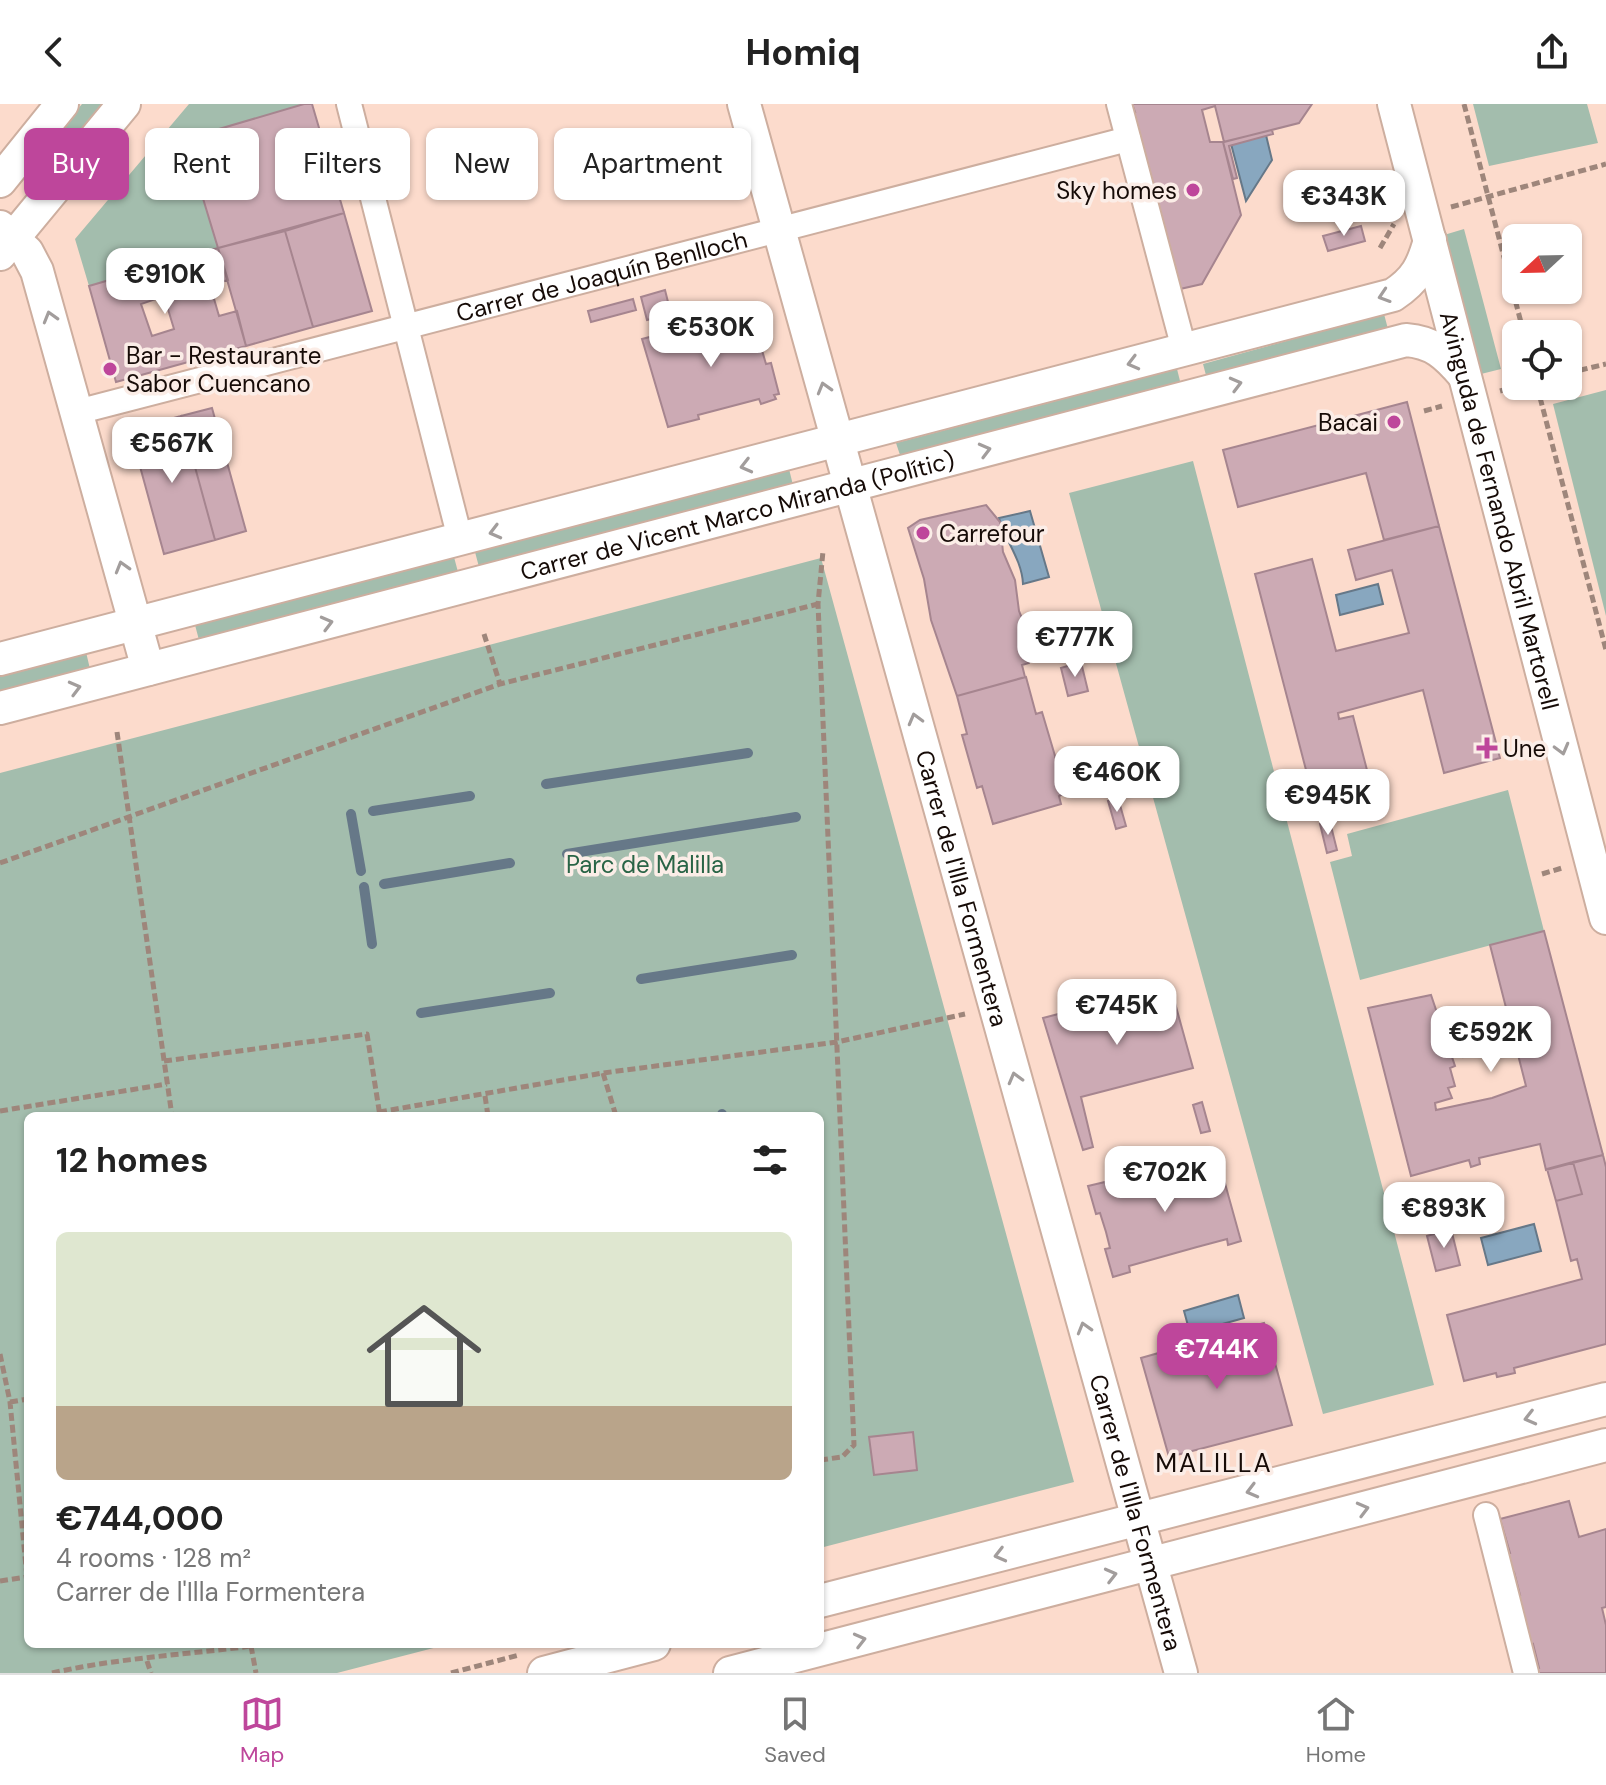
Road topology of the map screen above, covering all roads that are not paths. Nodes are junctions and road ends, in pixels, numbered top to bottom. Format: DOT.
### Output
graph roads {
  1 [pos="62,104"];
  2 [pos="124,104"];
  3 [pos="349,104"];
  4 [pos="744,104"];
  5 [pos="1119,104"];
  6 [pos="1394,104"];
  7 [pos="1128,139"];
  8 [pos="0,181"];
  9 [pos="1434,225"];
  10 [pos="779,230"];
  11 [pos="4,240"];
  12 [pos="407,326"];
  13 [pos="1184,349"];
  14 [pos="1464,375"];
  15 [pos="77,412"];
  16 [pos="839,442"];
  17 [pos="851,486"];
  18 [pos="456,523"];
  19 [pos="136,623"];
  20 [pos="0,659"];
  21 [pos="148,669"];
  22 [pos="0,708"];
  23 [pos="1606,918"];
  24 [pos="1606,1399"];
  25 [pos="1606,1445"];
  26 [pos="1486,1515"];
  27 [pos="1139,1521"];
  28 [pos="1152,1565"];
  29 [pos="824,1600"];
  30 [pos="630,1648"];
  31 [pos="532,1664"];
  32 [pos="730,1673"];
  33 [pos="1181,1673"];
  34 [pos="1526,1673"];
  1 -- 8 [label="street"];
  2 -- 11 [label="street"];
  3 -- 12 [label="street"];
  4 -- 10 [label="street, Carrer de l'Illa Formentera"];
  5 -- 7 [label="street"];
  6 -- 9 [label="street, Avinguda de Fernando Abril Martorell"];
  7 -- 10 [label="street, Carrer de Joaquín Benlloch"];
  7 -- 13 [label="street"];
  9 -- 13 [label="street, Carrer de Vicent Marco Miranda (Polític), one-way"];
  9 -- 14 [label="street, Avinguda de Fernando Abril Martorell"];
  10 -- 12 [label="street, Carrer de Joaquín Benlloch"];
  16 -- 10 [label="street, Carrer de l'Illa Formentera, one-way"];
  15 -- 11 [label="street, one-way"];
  12 -- 15 [label="street, Carrer de Joaquín Benlloch"];
  12 -- 18 [label="street"];
  13 -- 16 [label="street, Carrer de Vicent Marco Miranda (Polític), one-way"];
  17 -- 14 [label="street, Carrer de Vicent Marco Miranda (Polític), one-way"];
  14 -- 23 [label="street, Avinguda de Fernando Abril Martorell, one-way"];
  19 -- 15 [label="street, one-way"];
  16 -- 17 [label="street, Carrer de l'Illa Formentera"];
  16 -- 19 [label="street, Carrer de Vicent Marco Miranda (Polític), one-way"];
  21 -- 17 [label="street, Carrer de Vicent Marco Miranda (Polític), one-way"];
  27 -- 17 [label="street, Carrer de l'Illa Formentera, one-way"];
  19 -- 20 [label="street, Carrer de Vicent Marco Miranda (Polític)"];
  19 -- 21 [label="street"];
  22 -- 21 [label="street, Carrer de Vicent Marco Miranda (Polític), one-way"];
  24 -- 27 [label="street, one-way"];
  28 -- 25 [label="street, one-way"];
  26 -- 34 [label="street"];
  27 -- 28 [label="street, Carrer de l'Illa Formentera"];
  27 -- 29 [label="street, one-way"];
  32 -- 28 [label="street, one-way"];
  28 -- 33 [label="street, Carrer de l'Illa Formentera"];
  30 -- 31 [label="street"];
}
